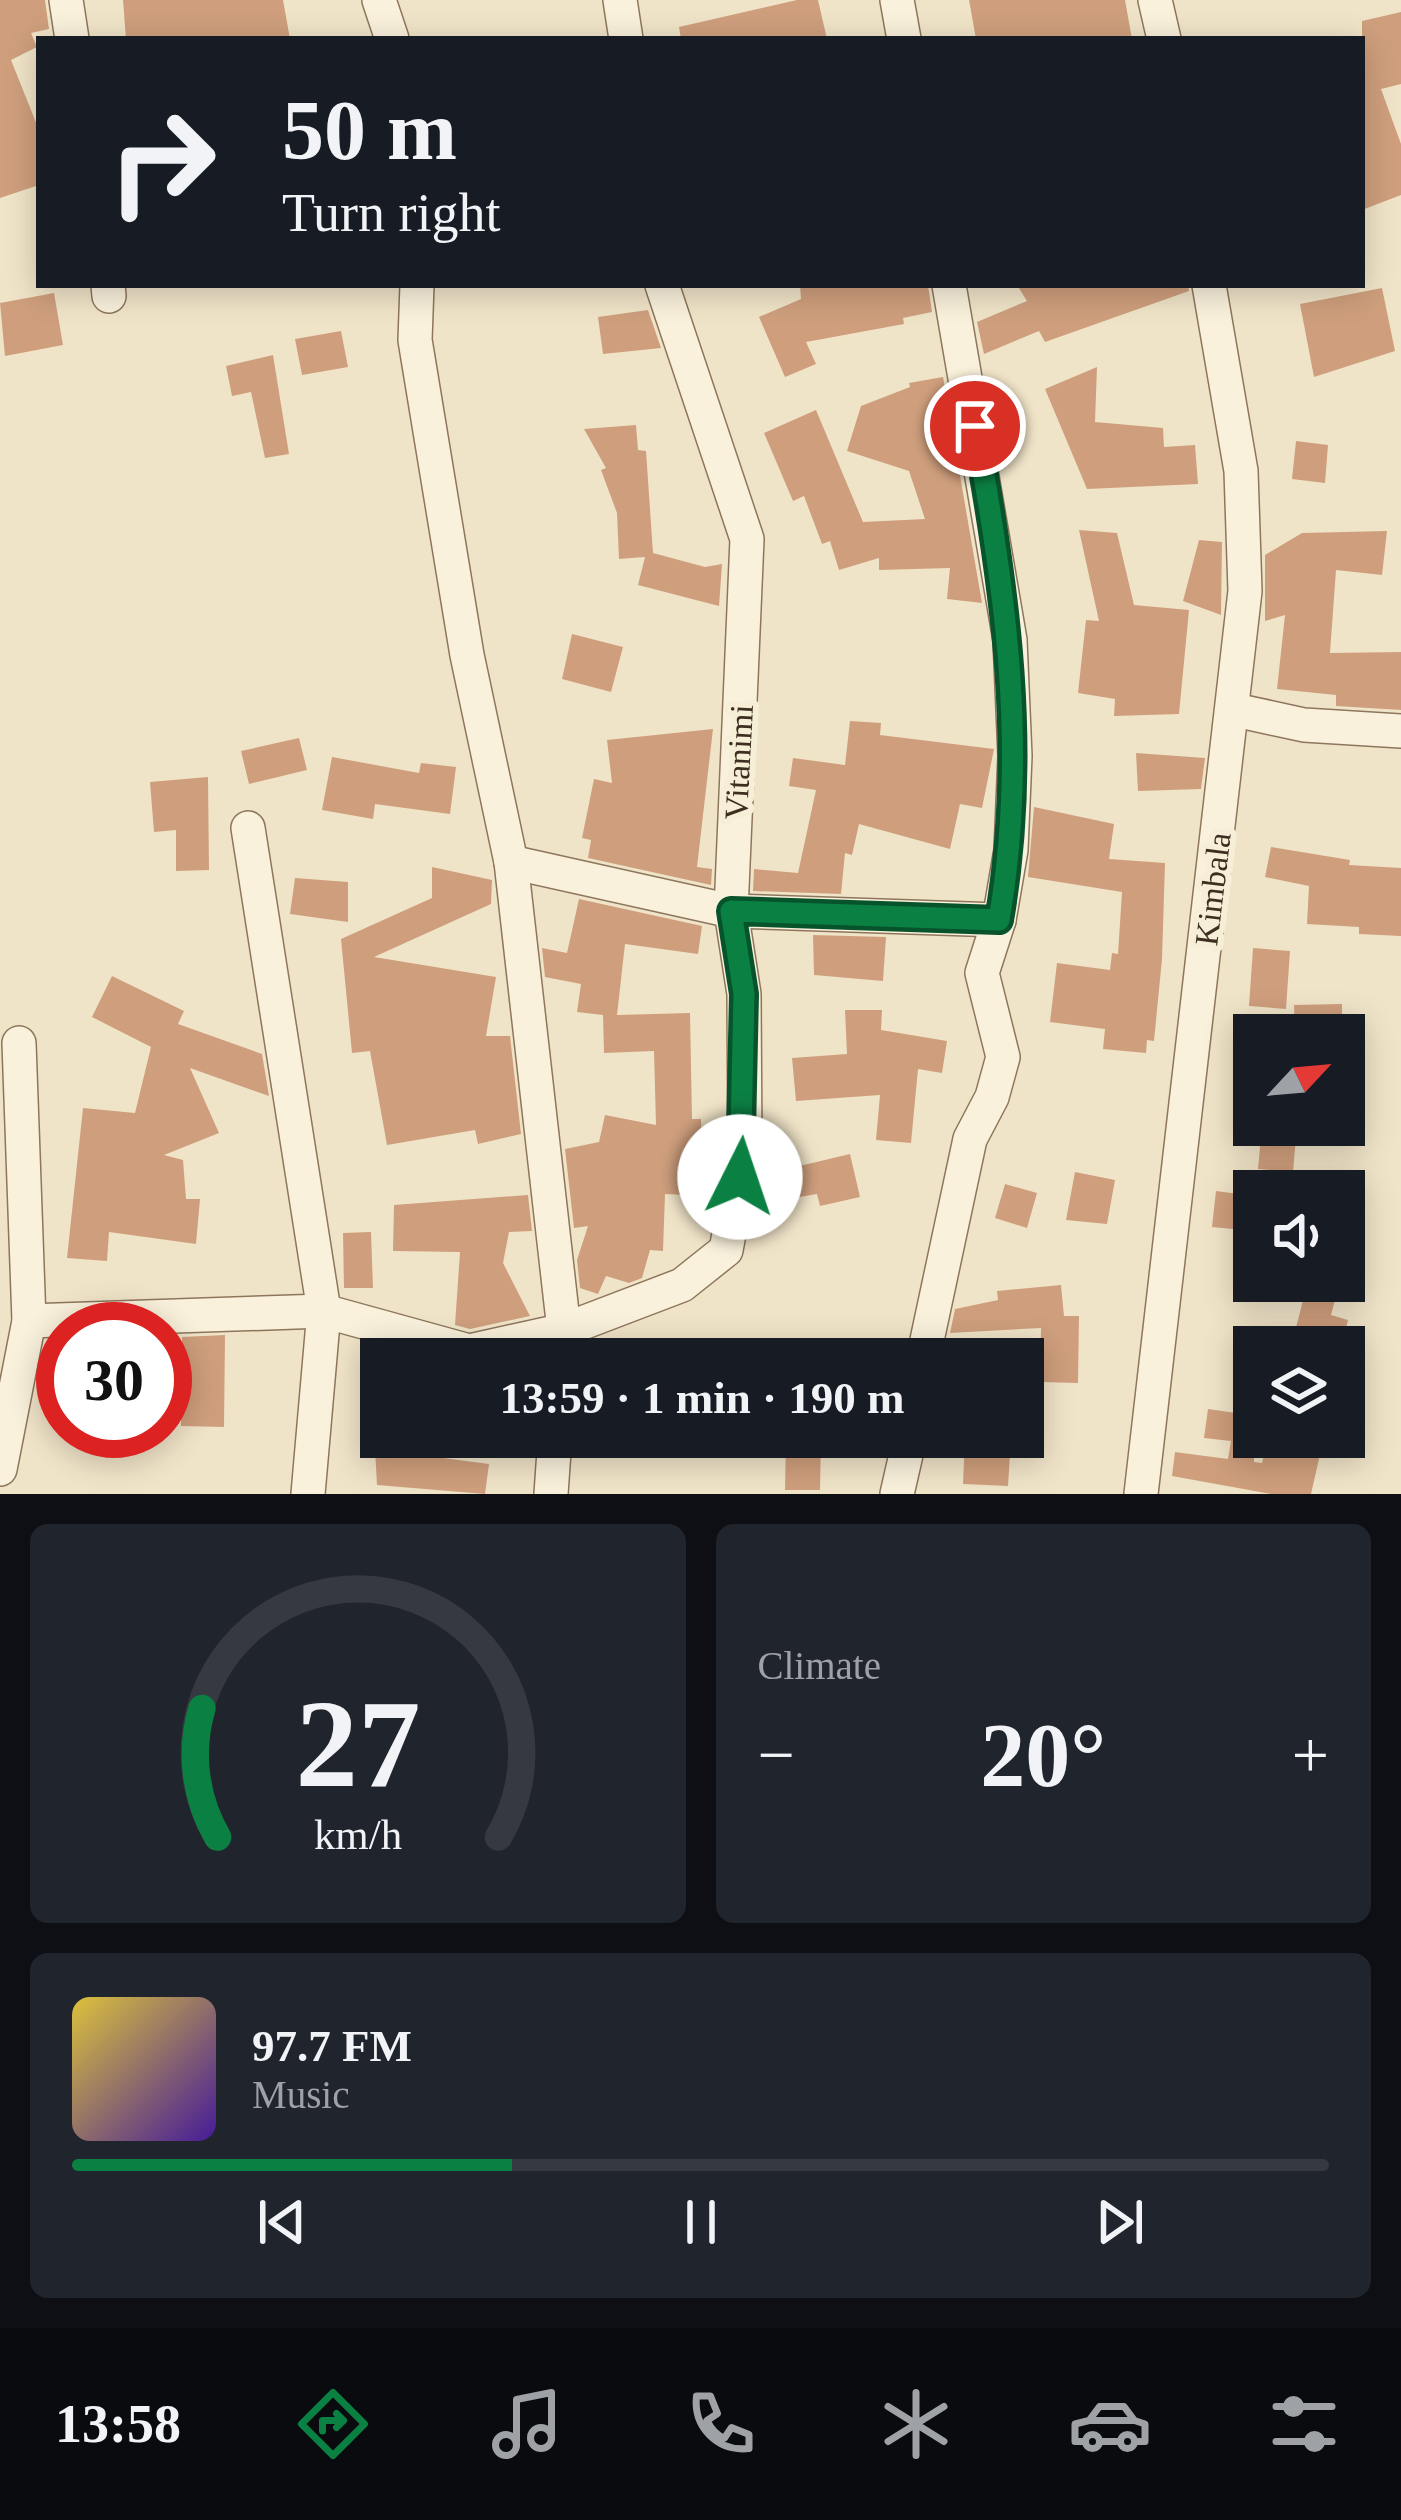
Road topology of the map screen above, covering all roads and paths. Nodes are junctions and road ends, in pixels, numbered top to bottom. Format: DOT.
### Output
graph roads {
  1 [pos="66,0"];
  2 [pos="379,0"];
  3 [pos="620,0"];
  4 [pos="897,0"];
  5 [pos="1155,0"];
  6 [pos="72,36"];
  7 [pos="391,36"];
  8 [pos="626,36"];
  9 [pos="903,36"];
  10 [pos="1163,36"];
  11 [pos="417,288"];
  12 [pos="663,288"];
  13 [pos="951,288"];
  14 [pos="1210,288"];
  15 [pos="1235,710"];
  16 [pos="1401,731"];
  17 [pos="248,827"];
  18 [pos="511,862"];
  19 [pos="731,911"];
  20 [pos="999,920"];
  21 [pos="19,1043"];
  22 [pos="324,1311"];
  23 [pos="28,1321"];
  24 [pos="422,1338"];
  25 [pos="562,1338"];
  26 [pos="577,1338"];
  27 [pos="927,1338"];
  28 [pos="554,1458"];
  29 [pos="905,1458"];
  30 [pos="0,1469"];
  31 [pos="308,1494"];
  32 [pos="551,1494"];
  33 [pos="897,1494"];
  34 [pos="1142,1494"];
  1 -- 6 [label="street"];
  2 -- 7 [label="street"];
  3 -- 8 [label="street"];
  4 -- 9 [label="street"];
  5 -- 10 [label="street"];
  11 -- 18 [label="street"];
  12 -- 19 [label="street, Vitanimi"];
  13 -- 20 [label="street"];
  14 -- 15 [label="street, Kimbala"];
  15 -- 16 [label="street"];
  15 -- 34 [label="street, Kimbala"];
  17 -- 22 [label="street"];
  18 -- 19 [label="street"];
  18 -- 25 [label="street"];
  19 -- 20 [label="street"];
  19 -- 26 [label="street, Vitanimi"];
  20 -- 27 [label="street"];
  21 -- 23 [label="street"];
  22 -- 23 [label="street"];
  22 -- 24 [label="street"];
  22 -- 31 [label="street"];
  23 -- 30 [label="street"];
  28 -- 32 [label="street"];
  29 -- 33 [label="street"];
}
